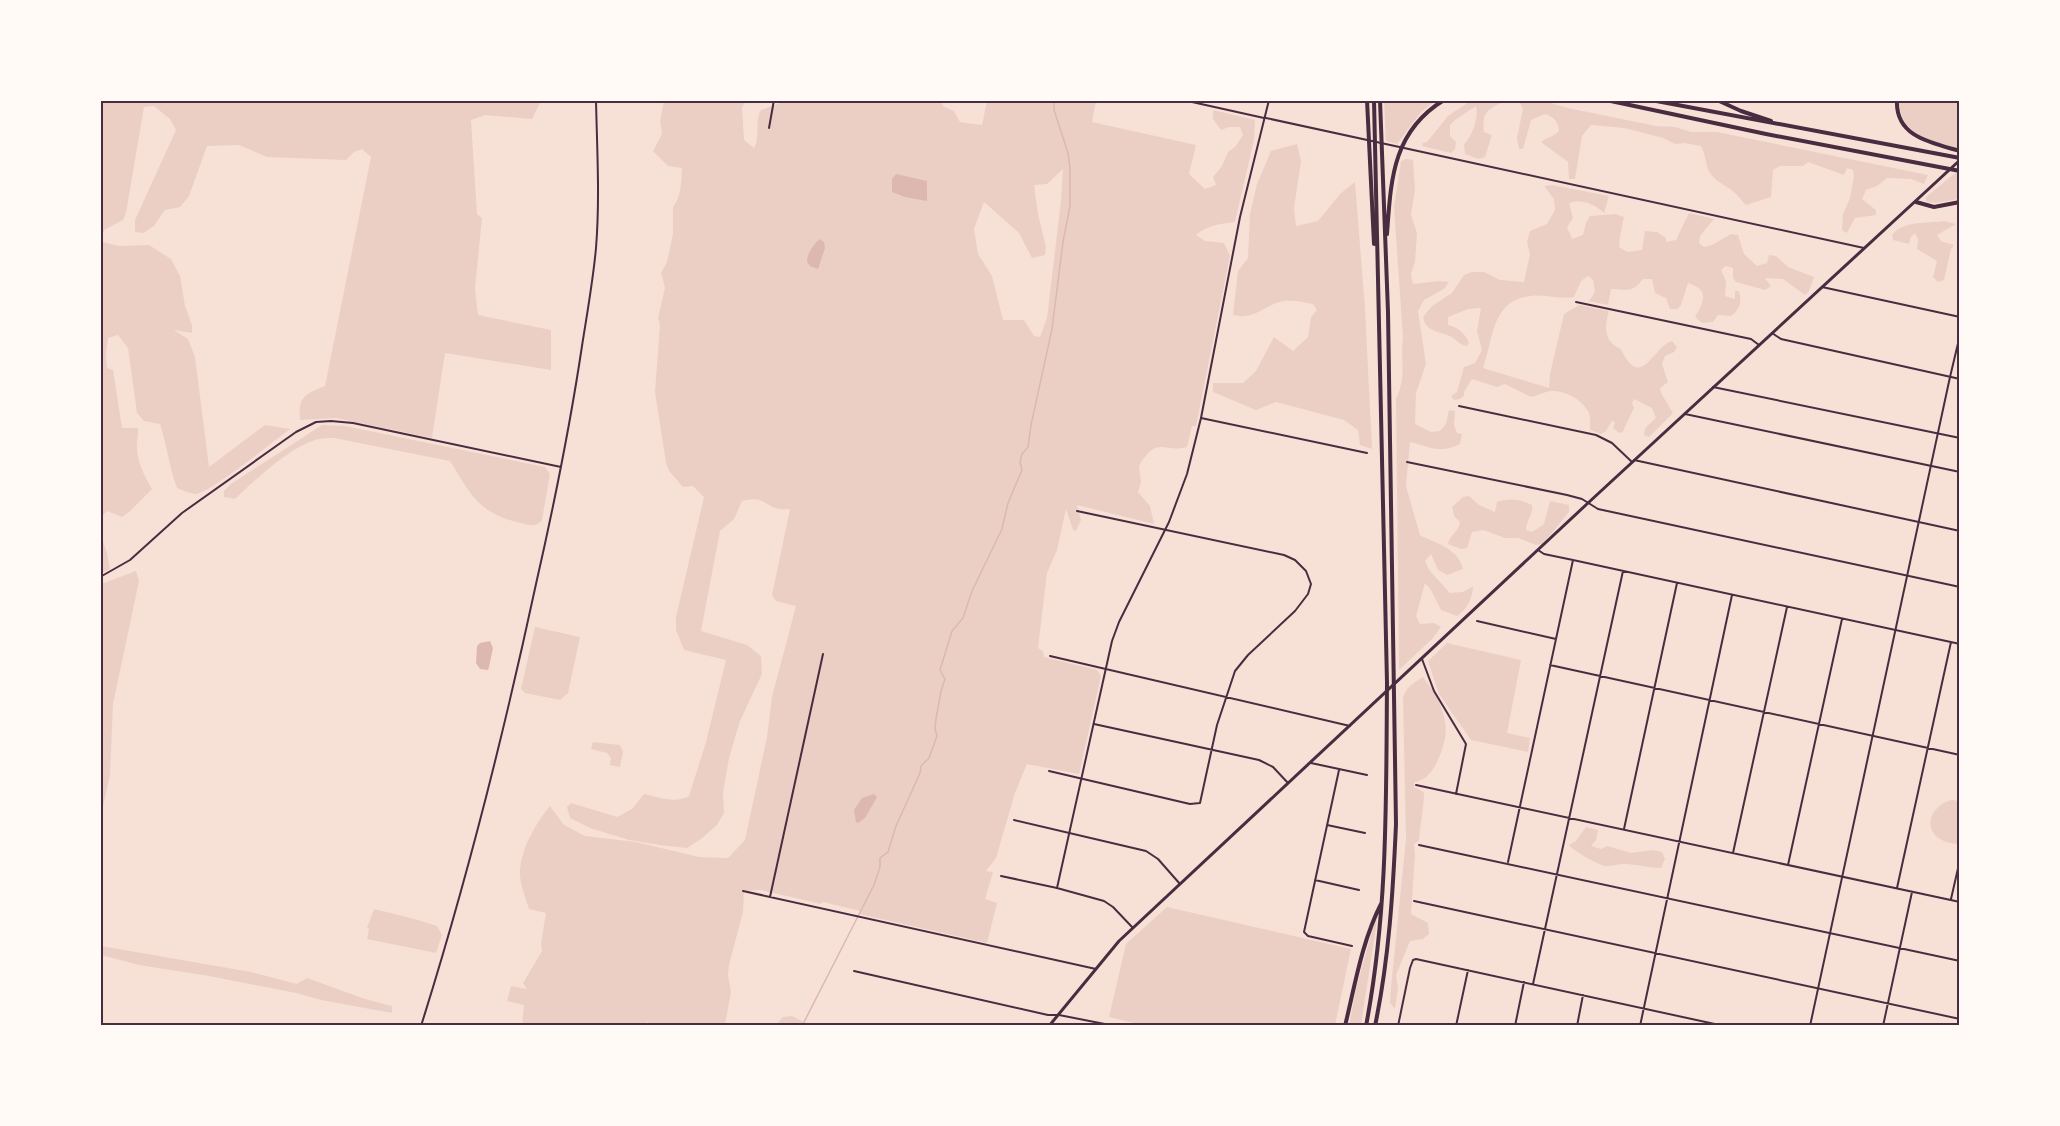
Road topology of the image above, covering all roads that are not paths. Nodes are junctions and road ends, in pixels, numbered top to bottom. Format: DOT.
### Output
graph roads {
  1 [pos="596,100"];
  2 [pos="774,100"];
  3 [pos="1183,100"];
  4 [pos="1269,100"];
  5 [pos="1367,100"];
  6 [pos="1374,100"];
  7 [pos="1380,100"];
  8 [pos="1444,100"];
  9 [pos="1606,100"];
  10 [pos="1651,100"];
  11 [pos="1717,100"];
  12 [pos="1897,100"];
  13 [pos="1264,118"];
  14 [pos="1788,126"];
  15 [pos="769,128"];
  16 [pos="1959,151"];
  17 [pos="1959,159"];
  18 [pos="1959,171"];
  19 [pos="1916,202"];
  20 [pos="1959,202"];
  21 [pos="1864,248"];
  22 [pos="1386,252"];
  23 [pos="1822,286"];
  24 [pos="1378,290"];
  25 [pos="1576,302"];
  26 [pos="1959,317"];
  27 [pos="1772,333"];
  28 [pos="1959,335"];
  29 [pos="1759,345"];
  30 [pos="1950,376"];
  31 [pos="1959,378"];
  32 [pos="1713,387"];
  33 [pos="1459,406"];
  34 [pos="1685,414"];
  35 [pos="1201,418"];
  36 [pos="1938,433"];
  37 [pos="1959,438"];
  38 [pos="1367,453"];
  39 [pos="1633,461"];
  40 [pos="1407,462"];
  41 [pos="1931,466"];
  42 [pos="561,467"];
  43 [pos="1959,472"];
  44 [pos="1588,503"];
  45 [pos="1077,511"];
  46 [pos="1919,522"];
  47 [pos="1165,530"];
  48 [pos="1959,531"];
  49 [pos="1538,550"];
  50 [pos="1574,560"];
  51 [pos="1623,571"];
  52 [pos="1907,576"];
  53 [pos="100,577"];
  54 [pos="1677,583"];
  55 [pos="1959,587"];
  56 [pos="1732,595"];
  57 [pos="1787,606"];
  58 [pos="1842,619"];
  59 [pos="1477,621"];
  60 [pos="1896,630"];
  61 [pos="1556,639"];
  62 [pos="1951,642"];
  63 [pos="1959,644"];
  64 [pos="823,654"];
  65 [pos="1050,656"];
  66 [pos="1422,658"];
  67 [pos="1551,665"];
  68 [pos="1105,670"];
  69 [pos="1600,676"];
  70 [pos="1654,688"];
  71 [pos="1226,696"];
  72 [pos="1709,700"];
  73 [pos="1764,712"];
  74 [pos="1094,724"];
  75 [pos="1818,724"];
  76 [pos="1350,726"];
  77 [pos="1873,736"];
  78 [pos="1927,748"];
  79 [pos="1213,750"];
  80 [pos="1959,755"];
  81 [pos="1310,762"];
  82 [pos="1339,770"];
  83 [pos="1049,771"];
  84 [pos="1367,775"];
  85 [pos="1081,778"];
  86 [pos="1287,783"];
  87 [pos="1416,785"];
  88 [pos="1456,794"];
  89 [pos="1519,808"];
  90 [pos="1570,819"];
  91 [pos="1014,820"];
  92 [pos="1327,825"];
  93 [pos="1623,830"];
  94 [pos="1069,833"];
  95 [pos="1365,833"];
  96 [pos="1680,843"];
  97 [pos="1419,845"];
  98 [pos="1733,854"];
  99 [pos="1507,864"];
  100 [pos="1959,864"];
  101 [pos="1788,866"];
  102 [pos="1557,874"];
  103 [pos="1000,876"];
  104 [pos="1842,877"];
  105 [pos="1315,880"];
  106 [pos="1180,884"];
  107 [pos="1057,888"];
  108 [pos="1897,889"];
  109 [pos="1359,890"];
  110 [pos="743,891"];
  111 [pos="1912,892"];
  112 [pos="770,897"];
  113 [pos="1668,898"];
  114 [pos="1951,900"];
  115 [pos="1383,901"];
  116 [pos="1414,901"];
  117 [pos="1959,902"];
  118 [pos="1133,928"];
  119 [pos="1545,929"];
  120 [pos="1830,934"];
  121 [pos="1352,946"];
  122 [pos="1900,948"];
  123 [pos="1656,953"];
  124 [pos="1959,961"];
  125 [pos="1096,969"];
  126 [pos="1468,970"];
  127 [pos="854,971"];
  128 [pos="1524,982"];
  129 [pos="1533,984"];
  130 [pos="1818,988"];
  131 [pos="1583,995"];
  132 [pos="1888,1004"];
  133 [pos="1644,1008"];
  134 [pos="1058,1015"];
  135 [pos="1959,1019"];
  136 [pos="421,1026"];
  137 [pos="1049,1026"];
  138 [pos="1115,1026"];
  139 [pos="1345,1026"];
  140 [pos="1366,1026"];
  141 [pos="1375,1026"];
  142 [pos="1398,1026"];
  143 [pos="1456,1026"];
  144 [pos="1515,1026"];
  145 [pos="1576,1026"];
  146 [pos="1640,1026"];
  147 [pos="1724,1026"];
  148 [pos="1810,1026"];
  149 [pos="1883,1026"];
  1 -- 42 [label="street"];
  2 -- 15 [label="street"];
  3 -- 13 [label="street"];
  4 -- 13 [label="street"];
  5 -- 24 [label="highway"];
  6 -- 24 [label="highway"];
  7 -- 22 [label="highway"];
  8 -- 22 [label="highway"];
  9 -- 18 [label="highway"];
  10 -- 14 [label="highway"];
  11 -- 14 [label="highway"];
  12 -- 16 [label="highway"];
  13 -- 21 [label="street"];
  13 -- 35 [label="street"];
  14 -- 17 [label="highway"];
  17 -- 19 [label="main road"];
  19 -- 20 [label="highway"];
  19 -- 21 [label="main road"];
  21 -- 23 [label="main road"];
  22 -- 141 [label="highway"];
  23 -- 26 [label="street"];
  23 -- 27 [label="main road"];
  24 -- 115 [label="highway"];
  25 -- 29 [label="street"];
  27 -- 29 [label="main road"];
  27 -- 30 [label="street"];
  28 -- 30 [label="street"];
  29 -- 32 [label="main road"];
  30 -- 31 [label="street"];
  30 -- 36 [label="street"];
  32 -- 34 [label="main road"];
  32 -- 36 [label="street"];
  33 -- 39 [label="street"];
  34 -- 39 [label="main road"];
  34 -- 41 [label="street"];
  35 -- 38 [label="street"];
  35 -- 47 [label="street"];
  36 -- 37 [label="street"];
  36 -- 41 [label="street"];
  39 -- 44 [label="main road"];
  39 -- 46 [label="street"];
  40 -- 44 [label="street"];
  41 -- 43 [label="street"];
  41 -- 46 [label="street"];
  42 -- 53 [label="street"];
  42 -- 136 [label="street"];
  44 -- 49 [label="main road"];
  44 -- 52 [label="street"];
  45 -- 47 [label="street"];
  46 -- 48 [label="street"];
  46 -- 52 [label="street"];
  47 -- 68 [label="street"];
  47 -- 71 [label="street"];
  49 -- 50 [label="street"];
  49 -- 66 [label="main road"];
  50 -- 51 [label="street"];
  50 -- 61 [label="street"];
  51 -- 54 [label="street"];
  51 -- 69 [label="street"];
  52 -- 55 [label="street"];
  52 -- 60 [label="street"];
  54 -- 56 [label="street"];
  54 -- 70 [label="street"];
  56 -- 57 [label="street"];
  56 -- 72 [label="street"];
  57 -- 58 [label="street"];
  57 -- 73 [label="street"];
  58 -- 60 [label="street"];
  58 -- 75 [label="street"];
  59 -- 61 [label="street"];
  60 -- 62 [label="street"];
  60 -- 77 [label="street"];
  61 -- 67 [label="street"];
  62 -- 63 [label="street"];
  62 -- 78 [label="street"];
  64 -- 112 [label="street"];
  65 -- 68 [label="street"];
  66 -- 76 [label="main road"];
  66 -- 88 [label="street"];
  67 -- 69 [label="street"];
  67 -- 89 [label="street"];
  68 -- 71 [label="street"];
  68 -- 74 [label="street"];
  69 -- 70 [label="street"];
  69 -- 90 [label="street"];
  70 -- 72 [label="street"];
  70 -- 93 [label="street"];
  71 -- 76 [label="street"];
  71 -- 79 [label="street"];
  72 -- 73 [label="street"];
  72 -- 96 [label="street"];
  73 -- 75 [label="street"];
  73 -- 98 [label="street"];
  74 -- 79 [label="street"];
  74 -- 85 [label="street"];
  75 -- 77 [label="street"];
  75 -- 101 [label="street"];
  76 -- 81 [label="main road"];
  77 -- 78 [label="street"];
  77 -- 104 [label="street"];
  78 -- 80 [label="street"];
  78 -- 108 [label="street"];
  79 -- 85 [label="street"];
  79 -- 86 [label="street"];
  81 -- 82 [label="street"];
  81 -- 86 [label="main road"];
  82 -- 84 [label="street"];
  82 -- 92 [label="street"];
  83 -- 85 [label="street"];
  85 -- 94 [label="street"];
  86 -- 106 [label="main road"];
  87 -- 88 [label="street"];
  88 -- 89 [label="street"];
  89 -- 90 [label="street"];
  89 -- 99 [label="street"];
  90 -- 93 [label="street"];
  90 -- 102 [label="street"];
  91 -- 94 [label="street"];
  92 -- 95 [label="street"];
  92 -- 105 [label="street"];
  93 -- 96 [label="street"];
  94 -- 106 [label="street"];
  94 -- 107 [label="street"];
  96 -- 98 [label="street"];
  96 -- 113 [label="street"];
  97 -- 99 [label="street"];
  98 -- 101 [label="street"];
  99 -- 102 [label="street"];
  100 -- 114 [label="street"];
  101 -- 104 [label="street"];
  102 -- 113 [label="street"];
  102 -- 119 [label="street"];
  103 -- 107 [label="street"];
  104 -- 108 [label="street"];
  104 -- 120 [label="street"];
  105 -- 109 [label="street"];
  105 -- 121 [label="street"];
  106 -- 118 [label="main road"];
  107 -- 118 [label="street"];
  108 -- 111 [label="street"];
  110 -- 112 [label="street"];
  111 -- 114 [label="street"];
  111 -- 122 [label="street"];
  112 -- 125 [label="street"];
  113 -- 120 [label="street"];
  113 -- 123 [label="street"];
  114 -- 117 [label="street"];
  115 -- 139 [label="highway"];
  115 -- 140 [label="highway"];
  116 -- 119 [label="street"];
  118 -- 125 [label="main road"];
  119 -- 123 [label="street"];
  119 -- 129 [label="street"];
  120 -- 122 [label="street"];
  120 -- 130 [label="street"];
  122 -- 124 [label="street"];
  122 -- 132 [label="street"];
  123 -- 130 [label="street"];
  123 -- 133 [label="street"];
  125 -- 134 [label="main road"];
  126 -- 128 [label="street"];
  126 -- 142 [label="street"];
  126 -- 143 [label="street"];
  127 -- 134 [label="street"];
  128 -- 129 [label="street"];
  128 -- 144 [label="street"];
  129 -- 131 [label="street"];
  130 -- 132 [label="street"];
  130 -- 148 [label="street"];
  131 -- 133 [label="street"];
  131 -- 145 [label="street"];
  132 -- 135 [label="street"];
  132 -- 149 [label="street"];
  133 -- 146 [label="street"];
  133 -- 147 [label="street"];
  134 -- 137 [label="main road"];
  134 -- 138 [label="street"];
}
